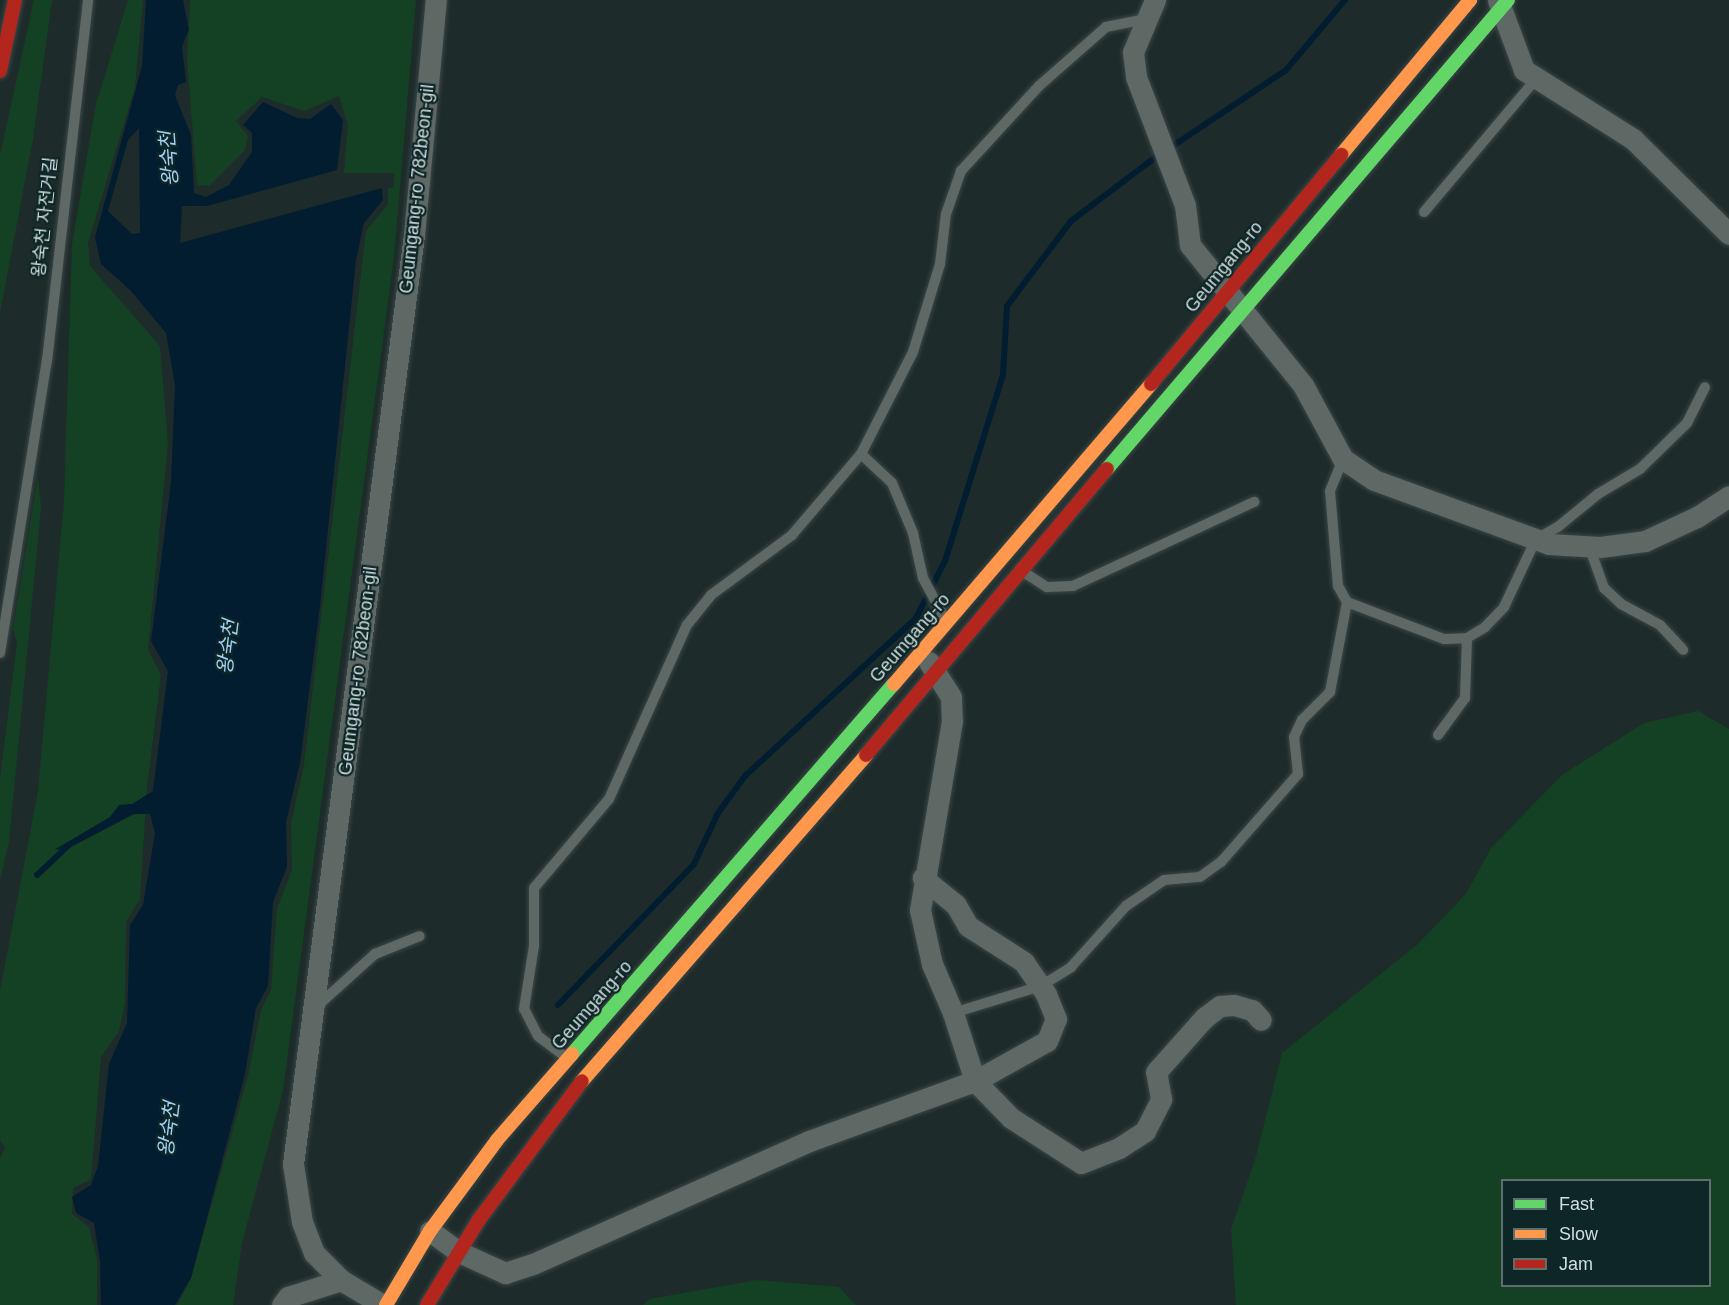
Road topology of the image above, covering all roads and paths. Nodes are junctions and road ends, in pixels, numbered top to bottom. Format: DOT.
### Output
graph roads {
  1 [pos="15,0"];
  2 [pos="88,0"];
  3 [pos="436,0"];
  4 [pos="1155,0"];
  5 [pos="1470,0"];
  6 [pos="1502,2"];
  7 [pos="1147,20"];
  8 [pos="0,70"];
  9 [pos="1538,78"];
  10 [pos="1424,212"];
  11 [pos="1729,234"];
  12 [pos="1230,291"];
  13 [pos="1244,310"];
  14 [pos="1705,387"];
  15 [pos="861,454"];
  16 [pos="1343,459"];
  17 [pos="1729,496"];
  18 [pos="1254,502"];
  19 [pos="1536,539"];
  20 [pos="1589,546"];
  21 [pos="1022,571"];
  22 [pos="1347,602"];
  23 [pos="946,623"];
  24 [pos="1467,638"];
  25 [pos="965,639"];
  26 [pos="1683,650"];
  27 [pos="0,653"];
  28 [pos="920,654"];
  29 [pos="938,671"];
  30 [pos="1438,735"];
  31 [pos="923,878"];
  32 [pos="420,936"];
  33 [pos="1041,986"];
  34 [pos="315,1008"];
  35 [pos="953,1013"];
  36 [pos="1261,1020"];
  37 [pos="569,1060"];
  38 [pos="975,1081"];
  39 [pos="430,1231"];
  40 [pos="459,1252"];
  41 [pos="341,1280"];
  42 [pos="282,1305"];
  43 [pos="384,1305"];
  44 [pos="427,1305"];
  1 -- 8 [label="main road"];
  2 -- 27 [label="lane, 왕숙천 자전거길"];
  3 -- 34 [label="street, Geumgang-ro 782beon-gil"];
  4 -- 7 [label="street"];
  5 -- 12 [label="main road, Geumgang-ro"];
  6 -- 9 [label="street"];
  6 -- 13 [label="main road"];
  7 -- 12 [label="street"];
  7 -- 15 [label="lane"];
  9 -- 10 [label="lane"];
  9 -- 11 [label="street"];
  12 -- 13 [label="street"];
  12 -- 23 [label="main road, Geumgang-ro"];
  13 -- 16 [label="street"];
  13 -- 21 [label="main road"];
  14 -- 19 [label="lane"];
  15 -- 23 [label="lane"];
  15 -- 37 [label="lane"];
  16 -- 19 [label="street"];
  16 -- 22 [label="lane"];
  17 -- 20 [label="street"];
  18 -- 21 [label="lane"];
  19 -- 20 [label="street"];
  19 -- 24 [label="lane"];
  20 -- 26 [label="lane"];
  21 -- 25 [label="main road"];
  22 -- 24 [label="lane"];
  22 -- 33 [label="lane"];
  23 -- 25 [label="lane"];
  23 -- 28 [label="main road, Geumgang-ro"];
  24 -- 30 [label="lane"];
  25 -- 29 [label="main road"];
  28 -- 29 [label="street"];
  28 -- 37 [label="main road, Geumgang-ro"];
  29 -- 31 [label="street"];
  29 -- 40 [label="main road"];
  31 -- 33 [label="street"];
  31 -- 35 [label="street"];
  32 -- 34 [label="lane"];
  33 -- 35 [label="lane"];
  33 -- 38 [label="street"];
  34 -- 41 [label="street, Geumgang-ro 782beon-gil"];
  35 -- 38 [label="street"];
  36 -- 38 [label="street"];
  37 -- 39 [label="main road, Geumgang-ro"];
  38 -- 40 [label="street"];
  39 -- 40 [label="street"];
  39 -- 43 [label="main road, Geumgang-ro"];
  40 -- 44 [label="main road"];
  41 -- 42 [label="street"];
  41 -- 43 [label="street, Geumgang-ro 782beon-gil"];
}
